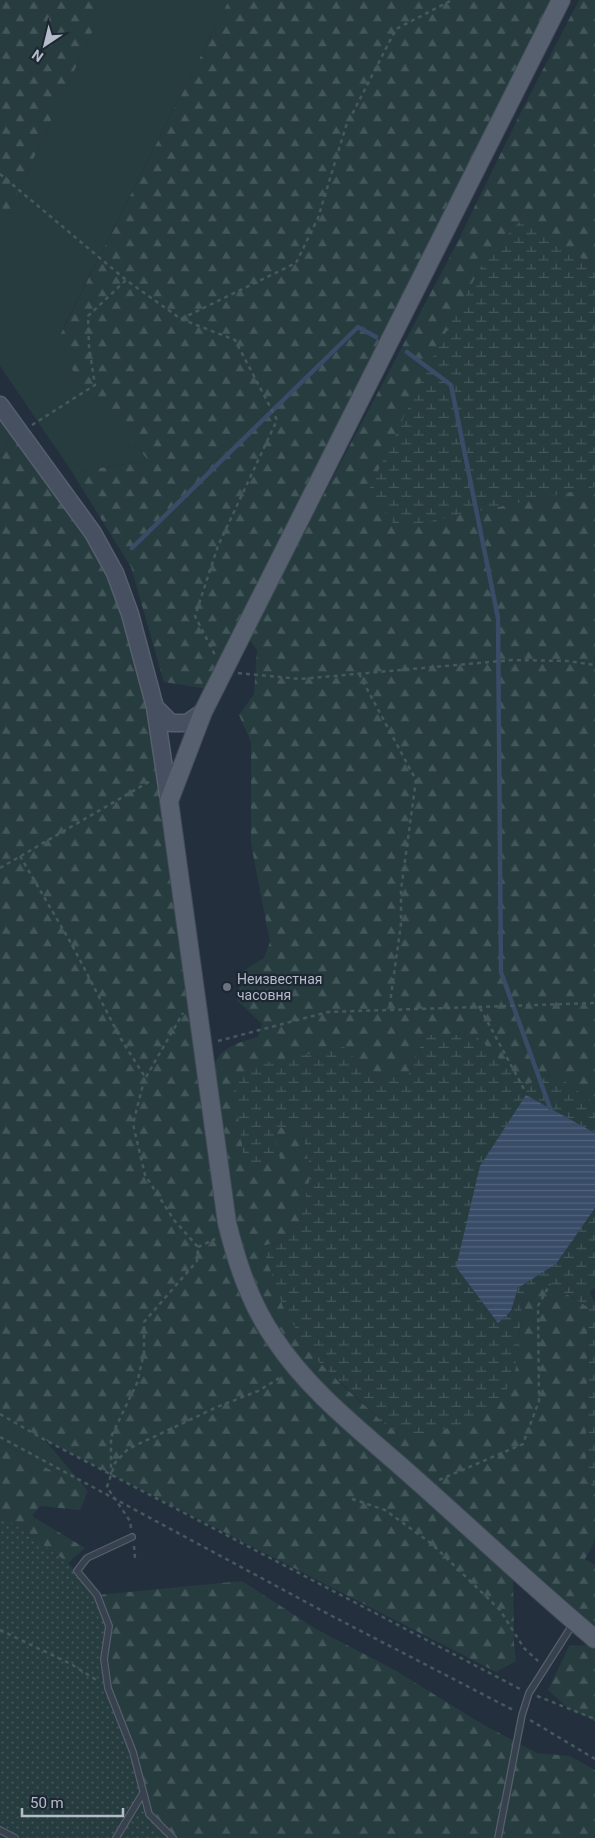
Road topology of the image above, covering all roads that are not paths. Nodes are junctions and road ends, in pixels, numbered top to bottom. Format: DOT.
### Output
graph roads {
  1 [pos="561,0"];
  2 [pos="0,405"];
  3 [pos="155,708"];
  4 [pos="203,712"];
  5 [pos="168,801"];
  6 [pos="132,1537"];
  7 [pos="575,1622"];
  8 [pos="595,1639"];
  9 [pos="143,1794"];
  10 [pos="0,1830"];
  11 [pos="15,1838"];
  12 [pos="116,1838"];
  13 [pos="172,1838"];
  14 [pos="498,1838"];
  1 -- 4 [label="main road"];
  2 -- 3 [label="main road"];
  3 -- 4 [label="main road"];
  3 -- 5 [label="main road"];
  4 -- 5 [label="main road"];
  5 -- 7 [label="main road"];
  6 -- 9 [label="lane"];
  7 -- 8 [label="main road"];
  7 -- 14 [label="lane"];
  9 -- 12 [label="lane"];
  9 -- 13 [label="lane"];
  10 -- 11 [label="lane"];
}
